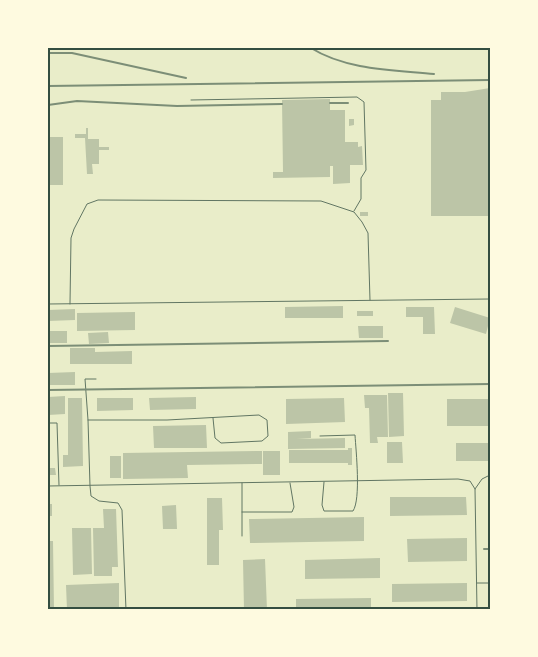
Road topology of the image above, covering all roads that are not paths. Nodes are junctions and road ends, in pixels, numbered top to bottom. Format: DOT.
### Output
graph roads {
  1 [pos="191,100"];
  2 [pos="354,212"];
  3 [pos="490,299"];
  4 [pos="370,300"];
  5 [pos="48,304"];
  6 [pos="70,304"];
  7 [pos="96,378"];
  8 [pos="213,418"];
  9 [pos="88,420"];
  10 [pos="48,423"];
  11 [pos="320,436"];
  12 [pos="490,475"];
  13 [pos="324,481"];
  14 [pos="357,481"];
  15 [pos="290,482"];
  16 [pos="242,483"];
  17 [pos="48,486"];
  18 [pos="58,486"];
  19 [pos="90,486"];
  20 [pos="475,489"];
  21 [pos="242,512"];
  22 [pos="242,536"];
  23 [pos="477,583"];
  24 [pos="490,583"];
  25 [pos="126,610"];
  26 [pos="477,610"];
  1 -- 2 [label="lane"];
  2 -- 4 [label="lane"];
  2 -- 6 [label="lane"];
  3 -- 4 [label="lane"];
  4 -- 6 [label="lane"];
  5 -- 6 [label="lane"];
  7 -- 9 [label="lane"];
  8 -- 8 [label="lane"];
  8 -- 9 [label="lane"];
  9 -- 19 [label="lane"];
  10 -- 18 [label="lane"];
  11 -- 14 [label="lane"];
  12 -- 20 [label="lane"];
  13 -- 14 [label="lane"];
  13 -- 14 [label="lane"];
  13 -- 15 [label="lane"];
  14 -- 20 [label="lane"];
  15 -- 16 [label="lane"];
  15 -- 21 [label="lane"];
  16 -- 19 [label="lane"];
  16 -- 21 [label="lane"];
  17 -- 18 [label="lane"];
  18 -- 19 [label="lane"];
  19 -- 25 [label="lane"];
  20 -- 23 [label="lane"];
  21 -- 22 [label="lane"];
  23 -- 24 [label="lane"];
  23 -- 26 [label="lane"];
}
